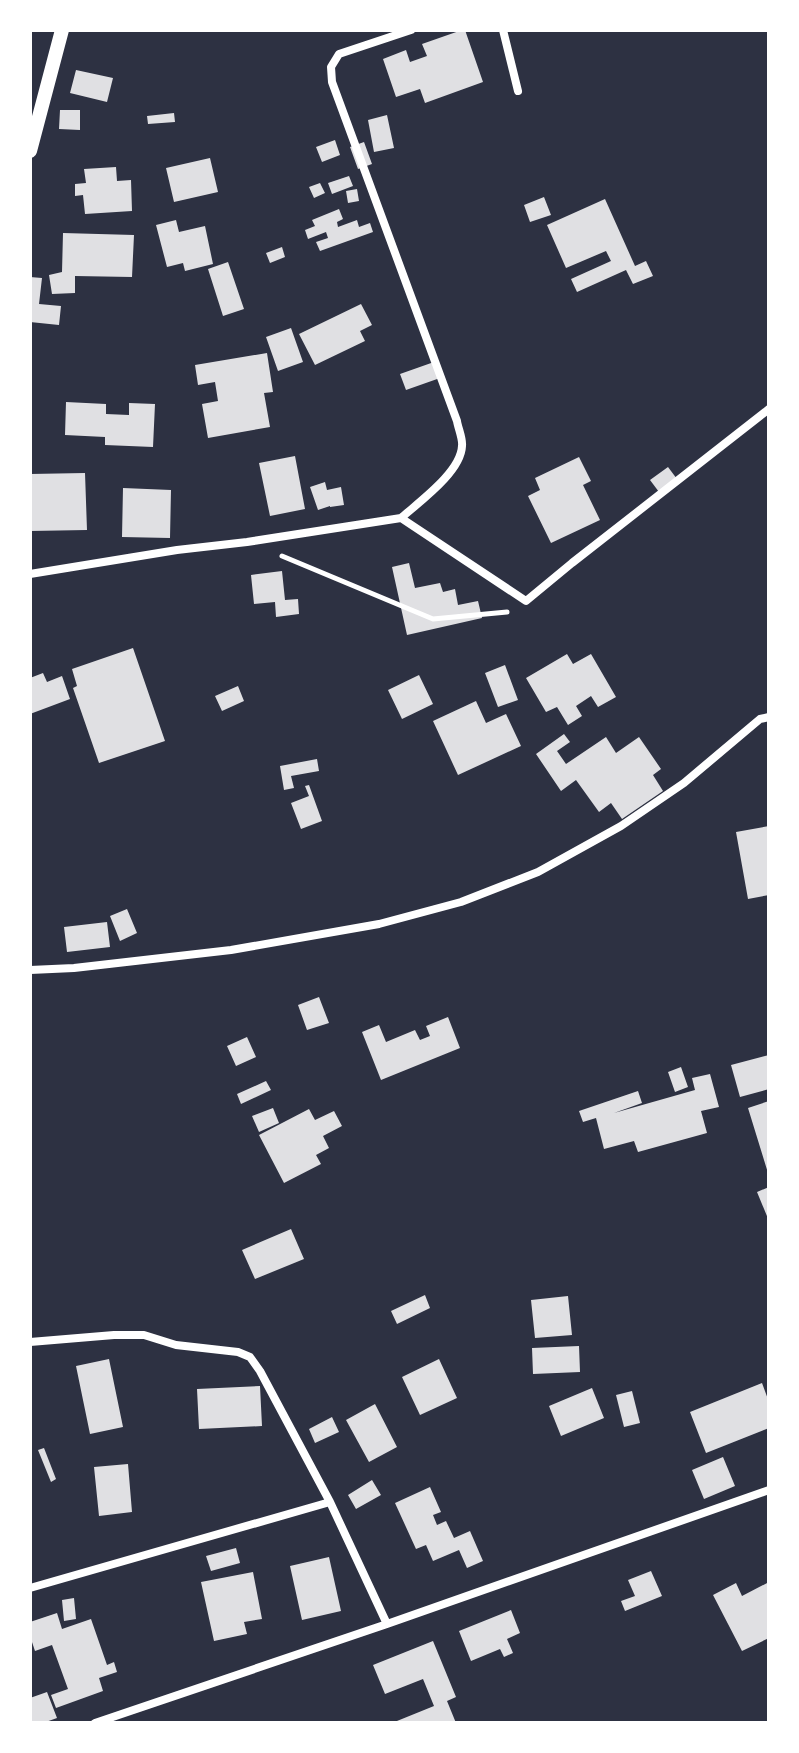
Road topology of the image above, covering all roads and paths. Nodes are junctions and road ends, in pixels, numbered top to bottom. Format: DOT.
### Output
graph roads {
  1 [pos="62,30"];
  2 [pos="411,30"];
  3 [pos="503,30"];
  4 [pos="518,91"];
  5 [pos="30,151"];
  6 [pos="769,409"];
  7 [pos="401,518"];
  8 [pos="247,542"];
  9 [pos="30,574"];
  10 [pos="526,601"];
  11 [pos="769,717"];
  12 [pos="30,970"];
  13 [pos="30,1342"];
  14 [pos="769,1490"];
  15 [pos="330,1502"];
  16 [pos="30,1588"];
  17 [pos="387,1624"];
  18 [pos="95,1723"];
  1 -- 5 [label="street"];
  2 -- 7 [label="street"];
  3 -- 4 [label="street"];
  6 -- 10 [label="street"];
  7 -- 8 [label="street"];
  7 -- 10 [label="street"];
  8 -- 9 [label="street"];
  8 -- 10 [label="path"];
  11 -- 12 [label="street"];
  13 -- 15 [label="street"];
  14 -- 17 [label="street"];
  15 -- 16 [label="street"];
  15 -- 17 [label="street"];
  17 -- 18 [label="street"];
}
